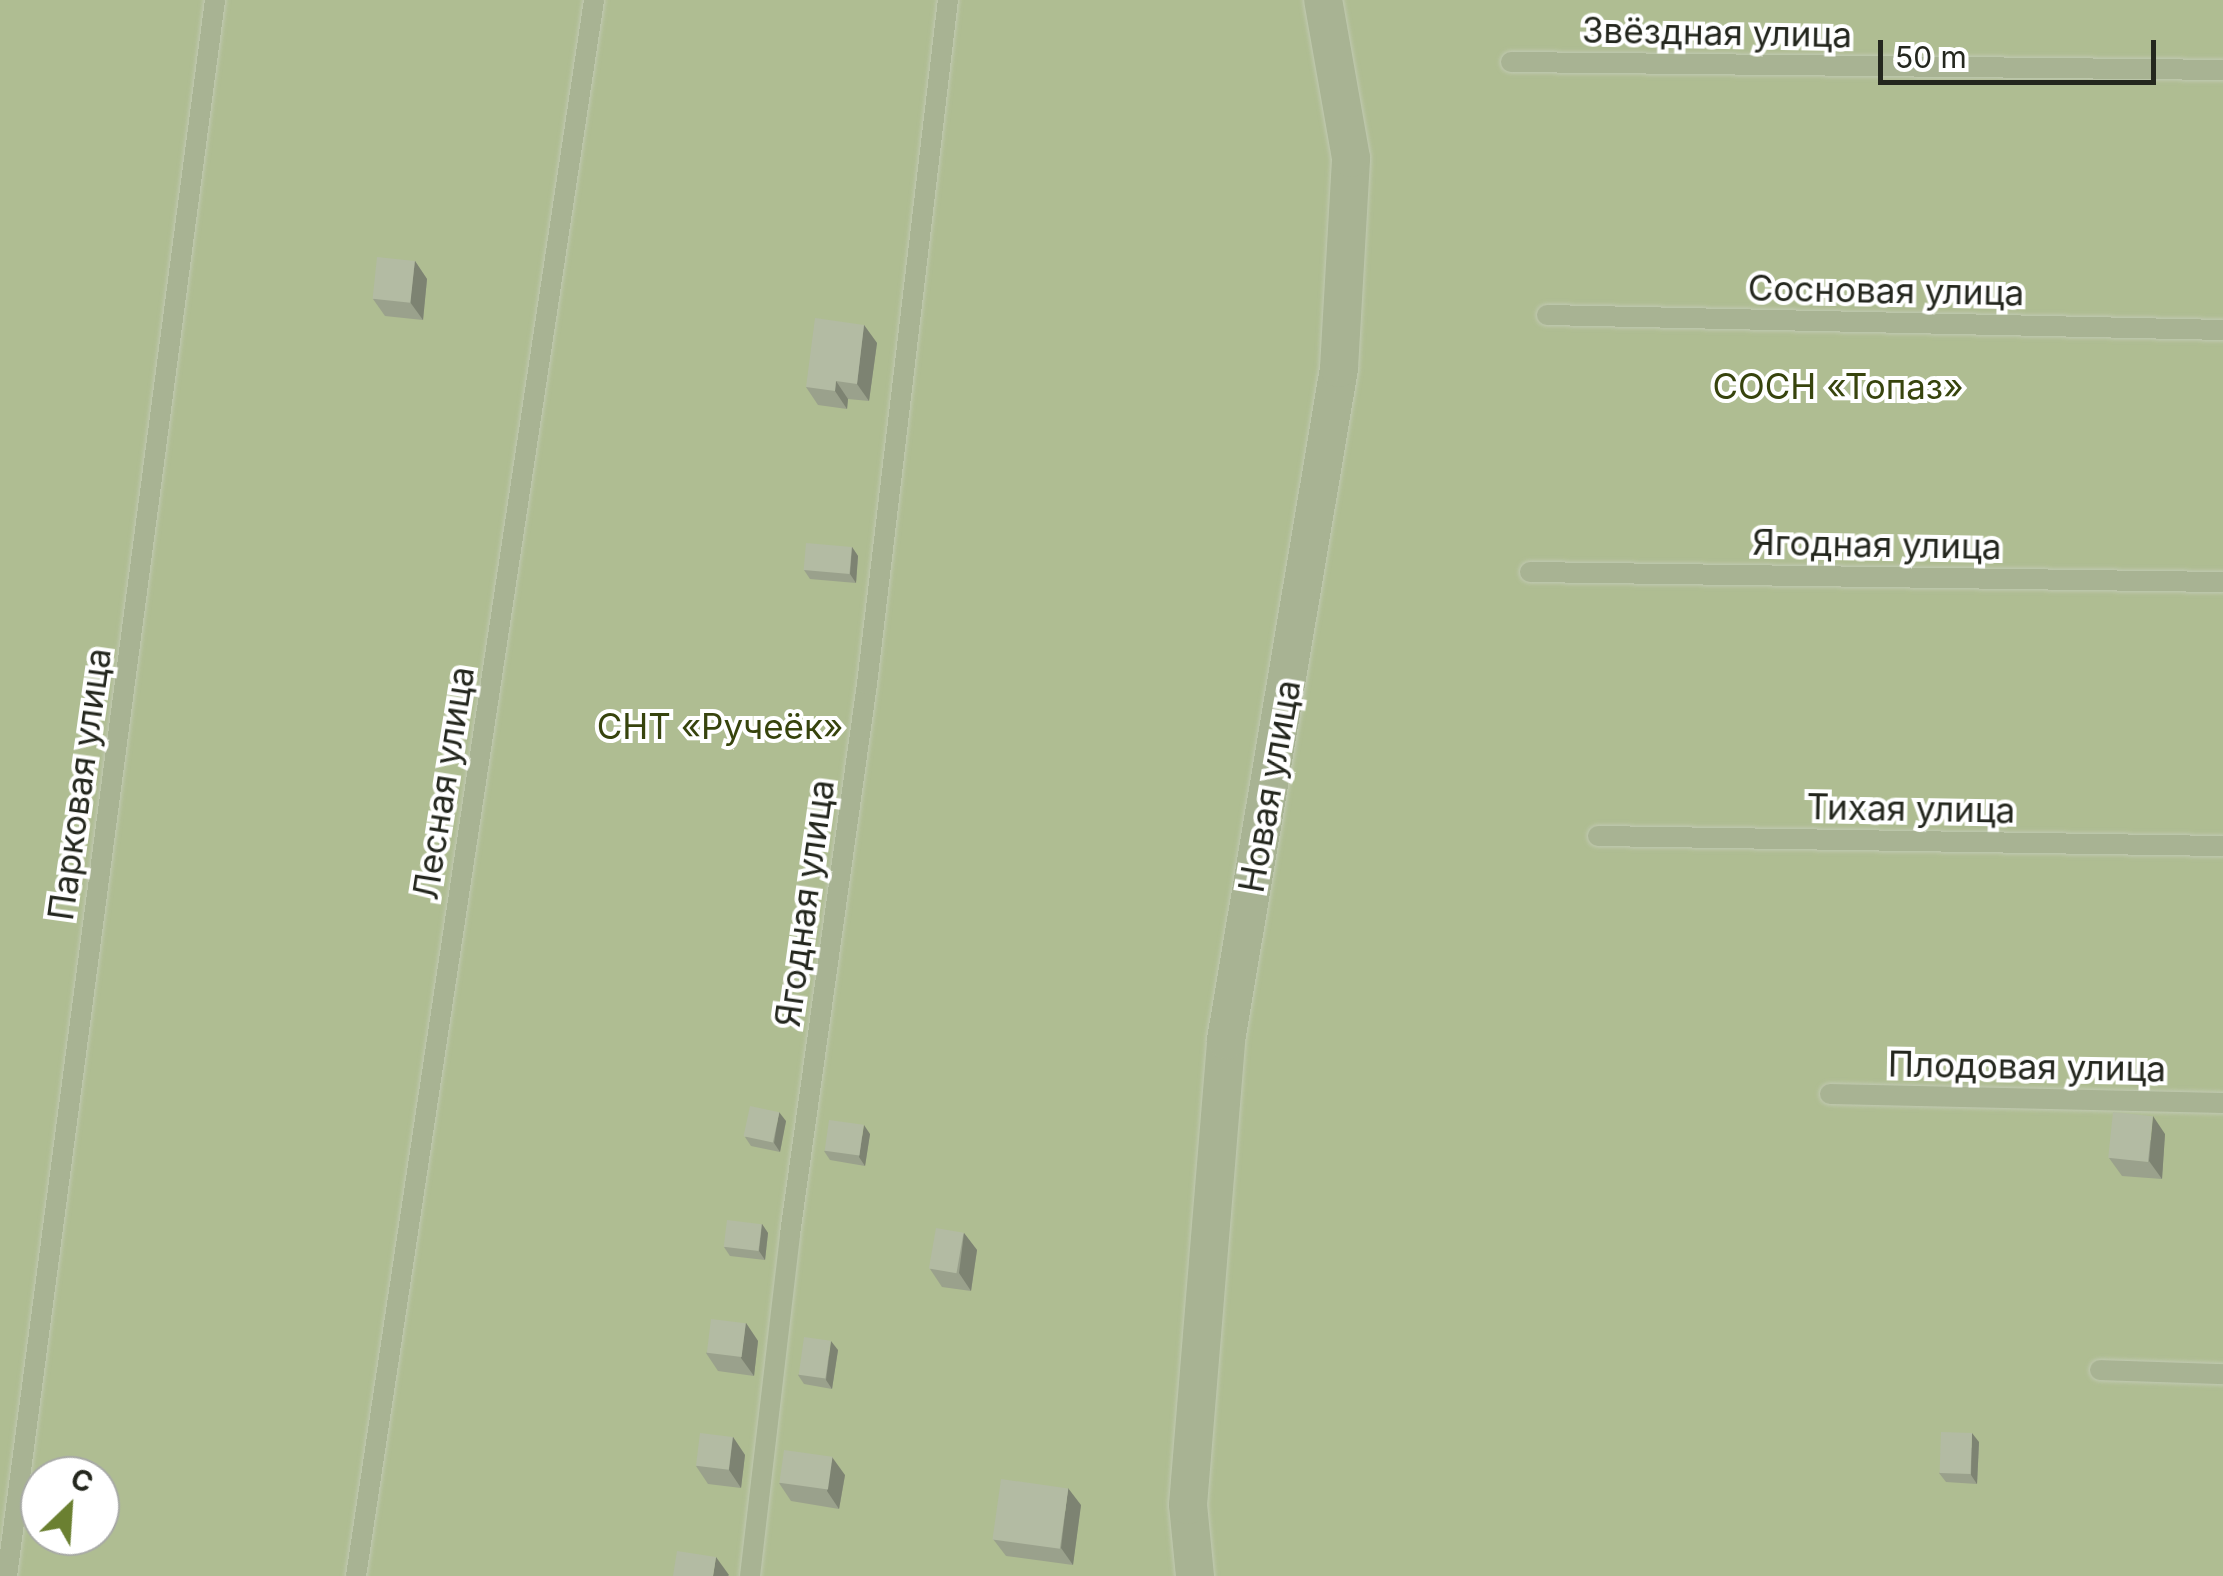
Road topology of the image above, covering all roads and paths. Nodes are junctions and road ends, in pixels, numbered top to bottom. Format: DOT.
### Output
graph roads {
  1 [pos="215,0"];
  2 [pos="594,0"];
  3 [pos="948,0"];
  4 [pos="1322,0"];
  5 [pos="1511,62"];
  6 [pos="2223,70"];
  7 [pos="1547,315"];
  8 [pos="2223,330"];
  9 [pos="1530,572"];
  10 [pos="2223,582"];
  11 [pos="1598,836"];
  12 [pos="2223,846"];
  13 [pos="1830,1094"];
  14 [pos="2223,1104"];
  15 [pos="2100,1370"];
  16 [pos="2223,1374"];
  17 [pos="7,1576"];
  18 [pos="356,1576"];
  19 [pos="750,1576"];
  20 [pos="1195,1576"];
  1 -- 17 [label="lane, Парковая улица"];
  2 -- 18 [label="lane, Лесная улица"];
  3 -- 19 [label="lane, Ягодная улица"];
  4 -- 20 [label="street, Новая улица"];
  5 -- 6 [label="lane, Звёздная улица"];
  7 -- 8 [label="lane, Сосновая улица"];
  9 -- 10 [label="lane, Ягодная улица"];
  11 -- 12 [label="lane, Тихая улица"];
  13 -- 14 [label="lane, Плодовая улица"];
  15 -- 16 [label="lane"];
}
